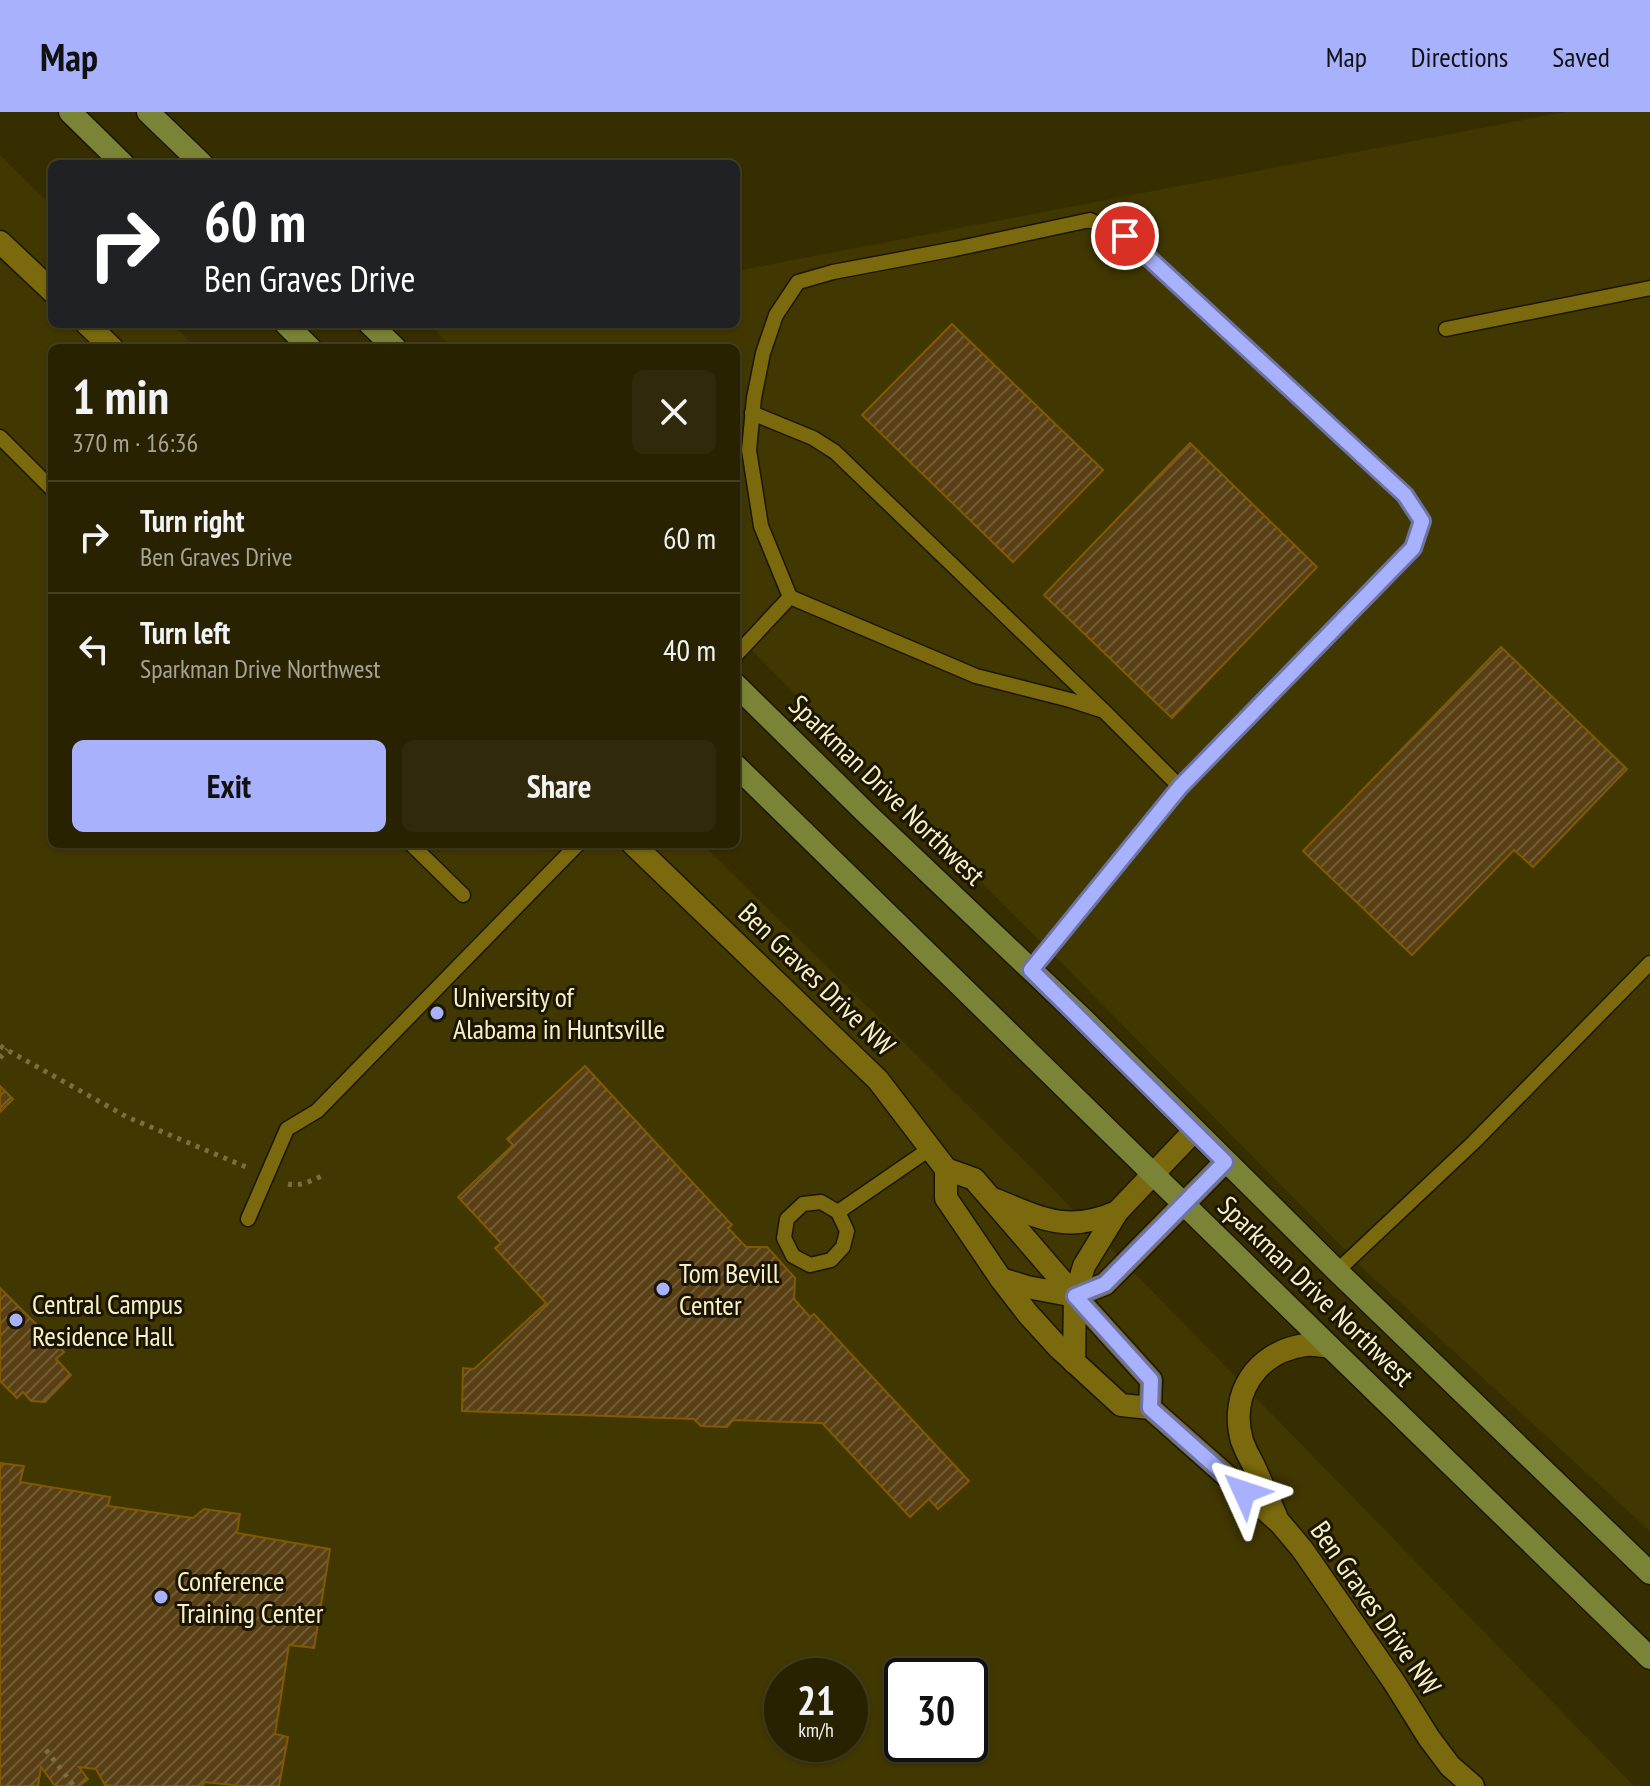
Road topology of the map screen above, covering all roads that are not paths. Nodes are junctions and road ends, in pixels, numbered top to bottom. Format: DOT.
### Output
graph roads {
  1 [pos="70,112"];
  2 [pos="148,112"];
  3 [pos="119,160"];
  4 [pos="198,160"];
  5 [pos="0,242"];
  6 [pos="48,287"];
  7 [pos="1650,288"];
  8 [pos="91,328"];
  9 [pos="290,328"];
  10 [pos="374,328"];
  11 [pos="1446,329"];
  12 [pos="108,344"];
  13 [pos="306,344"];
  14 [pos="391,344"];
  15 [pos="752,413"];
  16 [pos="0,437"];
  17 [pos="48,485"];
  18 [pos="790,597"];
  19 [pos="740,651"];
  20 [pos="740,689"];
  21 [pos="1104,711"];
  22 [pos="740,770"];
  23 [pos="1180,787"];
  24 [pos="415,848"];
  25 [pos="574,848"];
  26 [pos="637,848"];
  27 [pos="463,895"];
  28 [pos="1650,963"];
  29 [pos="1031,970"];
  30 [pos="1194,1131"];
  31 [pos="931,1148"];
  32 [pos="1225,1162"];
  33 [pos="946,1169"];
  34 [pos="1153,1175"];
  35 [pos="991,1198"];
  36 [pos="1184,1204"];
  37 [pos="838,1212"];
  38 [pos="1117,1212"];
  39 [pos="248,1219"];
  40 [pos="1337,1271"];
  41 [pos="1001,1279"];
  42 [pos="1075,1296"];
  43 [pos="1330,1347"];
  44 [pos="1074,1362"];
  45 [pos="1150,1408"];
  46 [pos="1280,1523"];
  47 [pos="1650,1573"];
  48 [pos="1650,1658"];
  49 [pos="1473,1786"];
  1 -- 3 [label="main road"];
  2 -- 4 [label="main road"];
  5 -- 6 [label="street"];
  7 -- 11 [label="lane"];
  8 -- 12 [label="street"];
  9 -- 13 [label="main road"];
  10 -- 14 [label="main road"];
  15 -- 18 [label="lane"];
  15 -- 21 [label="lane"];
  15 -- 23 [label="lane"];
  16 -- 17 [label="lane"];
  18 -- 19 [label="lane"];
  18 -- 21 [label="lane"];
  20 -- 29 [label="main road, Sparkman Drive Northwest"];
  21 -- 23 [label="lane"];
  22 -- 34 [label="main road, Sparkman Drive Northwest"];
  23 -- 29 [label="lane"];
  24 -- 27 [label="lane"];
  25 -- 39 [label="lane"];
  26 -- 31 [label="street, Ben Graves Drive NW"];
  28 -- 40 [label="lane"];
  29 -- 30 [label="main road, Sparkman Drive Northwest"];
  30 -- 32 [label="main road, Sparkman Drive Northwest"];
  30 -- 34 [label="street"];
  31 -- 33 [label="street, Ben Graves Drive NW"];
  31 -- 37 [label="lane"];
  32 -- 36 [label="street"];
  32 -- 40 [label="main road, Sparkman Drive Northwest"];
  33 -- 35 [label="street, Ben Graves Drive NW"];
  33 -- 41 [label="street, Ben Graves Drive NW"];
  34 -- 36 [label="main road, Sparkman Drive Northwest"];
  34 -- 38 [label="street"];
  35 -- 38 [label="street"];
  35 -- 42 [label="street, Ben Graves Drive NW"];
  36 -- 42 [label="street"];
  36 -- 43 [label="main road, Sparkman Drive Northwest"];
  37 -- 37 [label="lane"];
  38 -- 42 [label="street"];
  40 -- 47 [label="main road, Sparkman Drive Northwest"];
  41 -- 42 [label="street"];
  41 -- 44 [label="street, Ben Graves Drive NW"];
  42 -- 44 [label="street"];
  42 -- 45 [label="street, Ben Graves Drive NW"];
  43 -- 46 [label="street"];
  43 -- 48 [label="main road, Sparkman Drive Northwest"];
  44 -- 45 [label="street, Ben Graves Drive NW"];
  45 -- 46 [label="street, Ben Graves Drive NW"];
  46 -- 49 [label="street, Ben Graves Drive NW"];
}
